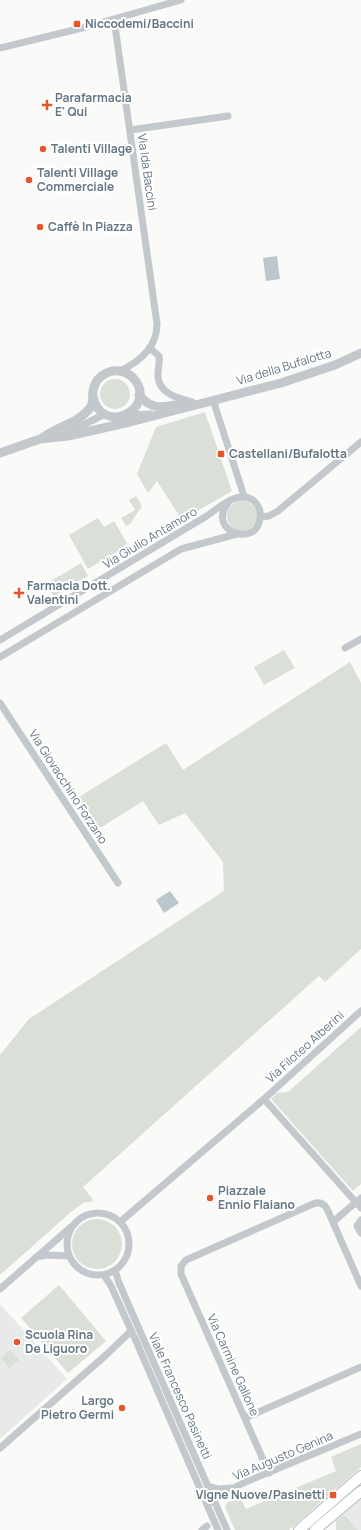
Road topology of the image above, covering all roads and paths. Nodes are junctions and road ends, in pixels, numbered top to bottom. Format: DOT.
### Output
graph roads {
  1 [pos="181,0"];
  2 [pos="114,19"];
  3 [pos="0,48"];
  4 [pos="228,116"];
  5 [pos="130,130"];
  6 [pos="150,348"];
  7 [pos="361,353"];
  8 [pos="120,371"];
  9 [pos="139,395"];
  10 [pos="93,396"];
  11 [pos="213,400"];
  12 [pos="192,402"];
  13 [pos="105,414"];
  14 [pos="161,414"];
  15 [pos="126,415"];
  16 [pos="57,437"];
  17 [pos="40,439"];
  18 [pos="361,442"];
  19 [pos="0,453"];
  20 [pos="243,497"];
  21 [pos="228,503"];
  22 [pos="260,517"];
  23 [pos="237,534"];
  24 [pos="361,639"];
  25 [pos="0,640"];
  26 [pos="345,648"];
  27 [pos="0,657"];
  28 [pos="0,703"];
  29 [pos="118,883"];
  30 [pos="361,1011"];
  31 [pos="264,1099"];
  32 [pos="360,1203"];
  33 [pos="361,1220"];
  34 [pos="120,1222"];
  35 [pos="333,1222"];
  36 [pos="72,1226"];
  37 [pos="361,1233"];
  38 [pos="69,1256"];
  39 [pos="36,1257"];
  40 [pos="115,1270"];
  41 [pos="104,1275"];
  42 [pos="361,1286"];
  43 [pos="0,1289"];
  44 [pos="131,1331"];
  45 [pos="361,1367"];
  46 [pos="245,1418"];
  47 [pos="361,1434"];
  48 [pos="0,1448"];
  49 [pos="269,1473"];
  50 [pos="361,1476"];
  51 [pos="208,1486"];
  52 [pos="233,1488"];
  53 [pos="361,1491"];
  54 [pos="214,1501"];
  55 [pos="207,1504"];
  56 [pos="218,1530"];
  57 [pos="228,1530"];
  58 [pos="299,1530"];
  59 [pos="315,1530"];
  1 -- 2 [label="street"];
  2 -- 3 [label="street"];
  2 -- 5 [label="street, Via Ida Baccini"];
  4 -- 5 [label="street"];
  5 -- 6 [label="street, Via Ida Baccini"];
  6 -- 8 [label="street"];
  6 -- 12 [label="street"];
  7 -- 11 [label="street, Via della Bufalotta"];
  8 -- 9 [label="street"];
  8 -- 10 [label="street, Via della Bufalotta"];
  9 -- 12 [label="street, Via della Bufalotta"];
  9 -- 15 [label="street"];
  10 -- 13 [label="street"];
  10 -- 17 [label="street, Via della Bufalotta"];
  11 -- 12 [label="street, Via della Bufalotta"];
  11 -- 14 [label="street, Via della Bufalotta"];
  11 -- 20 [label="street"];
  13 -- 15 [label="street, Via della Bufalotta"];
  13 -- 16 [label="street, Via della Bufalotta"];
  14 -- 15 [label="street, Via della Bufalotta"];
  14 -- 16 [label="street, Via della Bufalotta"];
  16 -- 17 [label="street, Via della Bufalotta"];
  17 -- 19 [label="street, Via della Bufalotta"];
  18 -- 22 [label="street"];
  20 -- 21 [label="street, Via Giulio Antamoro"];
  20 -- 22 [label="street"];
  21 -- 23 [label="street"];
  21 -- 25 [label="street, Via Giulio Antamoro"];
  22 -- 23 [label="street, Via Giulio Antamoro"];
  23 -- 27 [label="street, Via Giulio Antamoro"];
  24 -- 26 [label="street"];
  28 -- 29 [label="street, Via Giovacchino Forzano"];
  30 -- 31 [label="street, Via Filoteo Alberini"];
  31 -- 32 [label="street"];
  31 -- 34 [label="street"];
  32 -- 35 [label="street"];
  33 -- 37 [label="street"];
  34 -- 36 [label="street"];
  34 -- 40 [label="street"];
  35 -- 42 [label="street"];
  35 -- 46 [label="street, Via Carmine Gallone"];
  36 -- 38 [label="street"];
  36 -- 39 [label="street"];
  38 -- 39 [label="street"];
  38 -- 41 [label="street"];
  39 -- 43 [label="street"];
  40 -- 41 [label="street"];
  40 -- 51 [label="street, Viale Francesco Pasinetti"];
  41 -- 44 [label="street, Viale Francesco Pasinetti"];
  44 -- 48 [label="street"];
  44 -- 55 [label="street, Viale Francesco Pasinetti"];
  45 -- 46 [label="street"];
  46 -- 49 [label="street, Via Carmine Gallone"];
  47 -- 49 [label="street, Via Augusto Genina"];
  49 -- 52 [label="street, Via Augusto Genina"];
  50 -- 58 [label="main road"];
  51 -- 52 [label="street"];
  51 -- 54 [label="street, Viale Francesco Pasinetti"];
  52 -- 54 [label="street, Via Augusto Genina"];
  53 -- 59 [label="main road"];
  54 -- 55 [label="street, Via Augusto Genina"];
  54 -- 57 [label="street, Viale Francesco Pasinetti"];
  55 -- 56 [label="street, Viale Francesco Pasinetti"];
}
